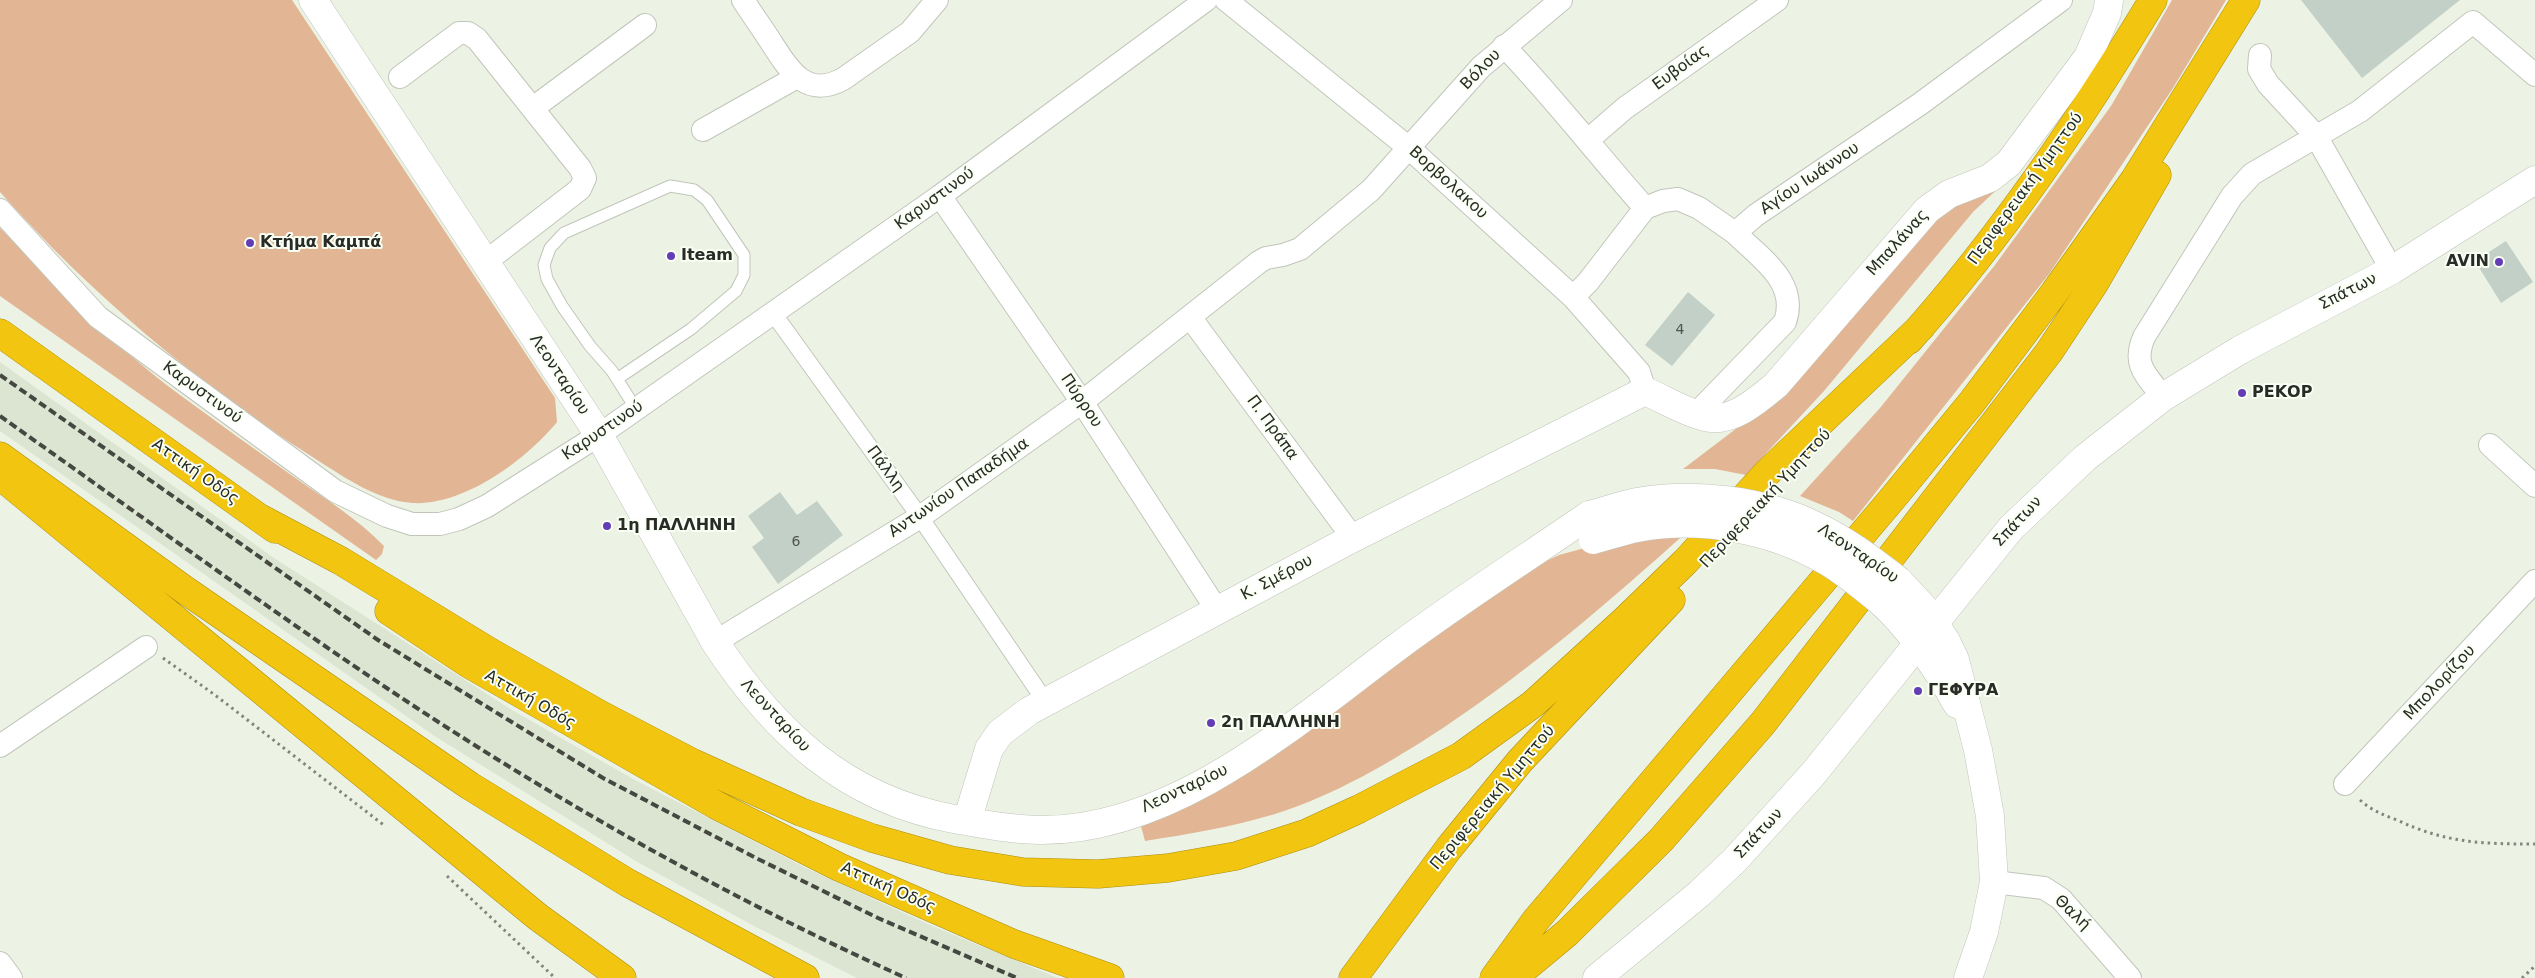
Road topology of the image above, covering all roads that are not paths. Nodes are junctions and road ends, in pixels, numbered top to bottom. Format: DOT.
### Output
graph roads {
  1 [pos="313,0"];
  2 [pos="743,0"];
  3 [pos="937,0"];
  4 [pos="1212,0"];
  5 [pos="1777,0"];
  6 [pos="2061,0"];
  7 [pos="2110,0"];
  8 [pos="2152,0"];
  9 [pos="2247,0"];
  10 [pos="1553,2"];
  11 [pos="645,25"];
  12 [pos="1504,46"];
  13 [pos="2260,54"];
  14 [pos="2535,75"];
  15 [pos="400,77"];
  16 [pos="797,77"];
  17 [pos="533,108"];
  18 [pos="703,130"];
  19 [pos="2316,136"];
  20 [pos="1588,140"];
  21 [pos="1409,148"];
  22 [pos="2535,180"];
  23 [pos="940,196"];
  24 [pos="1645,208"];
  25 [pos="0,210"];
  26 [pos="1735,233"];
  27 [pos="484,263"];
  28 [pos="2392,270"];
  29 [pos="1573,297"];
  30 [pos="773,313"];
  31 [pos="1190,317"];
  32 [pos="1921,327"];
  33 [pos="0,333"];
  34 [pos="617,379"];
  35 [pos="1644,391"];
  36 [pos="2163,397"];
  37 [pos="1082,402"];
  38 [pos="636,410"];
  39 [pos="1696,414"];
  40 [pos="599,435"];
  41 [pos="2490,445"];
  42 [pos="0,456"];
  43 [pos="0,476"];
  44 [pos="2535,486"];
  45 [pos="920,517"];
  46 [pos="260,518"];
  47 [pos="1591,528"];
  48 [pos="1353,538"];
  49 [pos="2535,581"];
  50 [pos="1217,610"];
  51 [pos="1934,622"];
  52 [pos="716,642"];
  53 [pos="1917,643"];
  54 [pos="146,647"];
  55 [pos="1045,701"];
  56 [pos="1972,729"];
  57 [pos="0,746"];
  58 [pos="2345,784"];
  59 [pos="967,821"];
  60 [pos="1994,882"];
  61 [pos="0,963"];
  62 [pos="1601,975"];
  63 [pos="11,978"];
  64 [pos="622,978"];
  65 [pos="805,978"];
  66 [pos="1110,978"];
  67 [pos="1353,978"];
  68 [pos="1494,978"];
  69 [pos="1513,978"];
  70 [pos="1968,978"];
  71 [pos="2130,978"];
  1 -- 27 [label="street, Λεονταρίου"];
  2 -- 16 [label="street"];
  3 -- 16 [label="street"];
  4 -- 21 [label="street, Βορβολακου"];
  4 -- 23 [label="street, Καρυστινού"];
  5 -- 20 [label="street, Ευβοίας"];
  6 -- 26 [label="street, Αγίου Ιωάννου"];
  7 -- 39 [label="street, Μπαλάνας"];
  8 -- 32 [label="highway, Περιφερειακή Υμηττού"];
  9 -- 68 [label="highway"];
  9 -- 69 [label="highway"];
  10 -- 12 [label="street, Βόλου"];
  11 -- 17 [label="street"];
  12 -- 20 [label="street"];
  12 -- 21 [label="street, Βόλου"];
  13 -- 19 [label="street"];
  14 -- 19 [label="street"];
  15 -- 17 [label="street"];
  16 -- 18 [label="street"];
  17 -- 27 [label="street"];
  19 -- 28 [label="street"];
  19 -- 36 [label="street"];
  20 -- 24 [label="street"];
  21 -- 29 [label="street, Βορβολακου"];
  21 -- 31 [label="street, Βόλου"];
  22 -- 28 [label="street, Σπάτων"];
  23 -- 30 [label="street, Καρυστινού"];
  23 -- 37 [label="street, Πύρρου"];
  24 -- 26 [label="street"];
  24 -- 29 [label="street"];
  25 -- 40 [label="street, Καρυστινού"];
  26 -- 39 [label="street"];
  27 -- 40 [label="street, Λεονταρίου"];
  28 -- 36 [label="street, Σπάτων"];
  29 -- 35 [label="street, Βορβολακου"];
  30 -- 38 [label="street, Καρυστινού"];
  30 -- 45 [label="street, Πάλλη"];
  31 -- 37 [label="street, Αντωνίου Παπαδήμα"];
  31 -- 48 [label="street, Π. Πράπα"];
  32 -- 46 [label="highway"];
  32 -- 67 [label="highway, Περιφερειακή Υμηττού"];
  33 -- 46 [label="highway, Αττική Οδός"];
  34 -- 34 [label="lane"];
  34 -- 38 [label="lane"];
  35 -- 39 [label="street, Μπαλάνας"];
  35 -- 48 [label="street, Κ. Σμέρου"];
  36 -- 51 [label="street, Σπάτων"];
  37 -- 45 [label="street, Αντωνίου Παπαδήμα"];
  37 -- 50 [label="street, Πύρρου"];
  38 -- 40 [label="street, Καρυστινού"];
  40 -- 52 [label="street, Λεονταρίου"];
  41 -- 44 [label="street"];
  42 -- 65 [label="highway"];
  43 -- 64 [label="highway"];
  45 -- 52 [label="street, Αντωνίου Παπαδήμα"];
  45 -- 55 [label="street, Πάλλη"];
  46 -- 66 [label="highway, Αττική Οδός"];
  47 -- 51 [label="street, Λεονταρίου, bridge"];
  47 -- 53 [label="street, Λεονταρίου, bridge"];
  47 -- 59 [label="street, Λεονταρίου"];
  48 -- 50 [label="street, Κ. Σμέρου"];
  49 -- 58 [label="street, Μπολορίζου"];
  50 -- 55 [label="street, Κ. Σμέρου"];
  51 -- 53 [label="street, Σπάτων"];
  51 -- 56 [label="street, Λεονταρίου"];
  52 -- 59 [label="street, Λεονταρίου"];
  53 -- 56 [label="street, Λεονταρίου"];
  53 -- 62 [label="street, Σπάτων"];
  54 -- 57 [label="street"];
  55 -- 59 [label="street, Κ. Σμέρου"];
  56 -- 60 [label="street, Λεονταρίου"];
  60 -- 70 [label="street, Λεονταρίου"];
  60 -- 71 [label="street, Θαλή"];
  61 -- 63 [label="street"];
}
